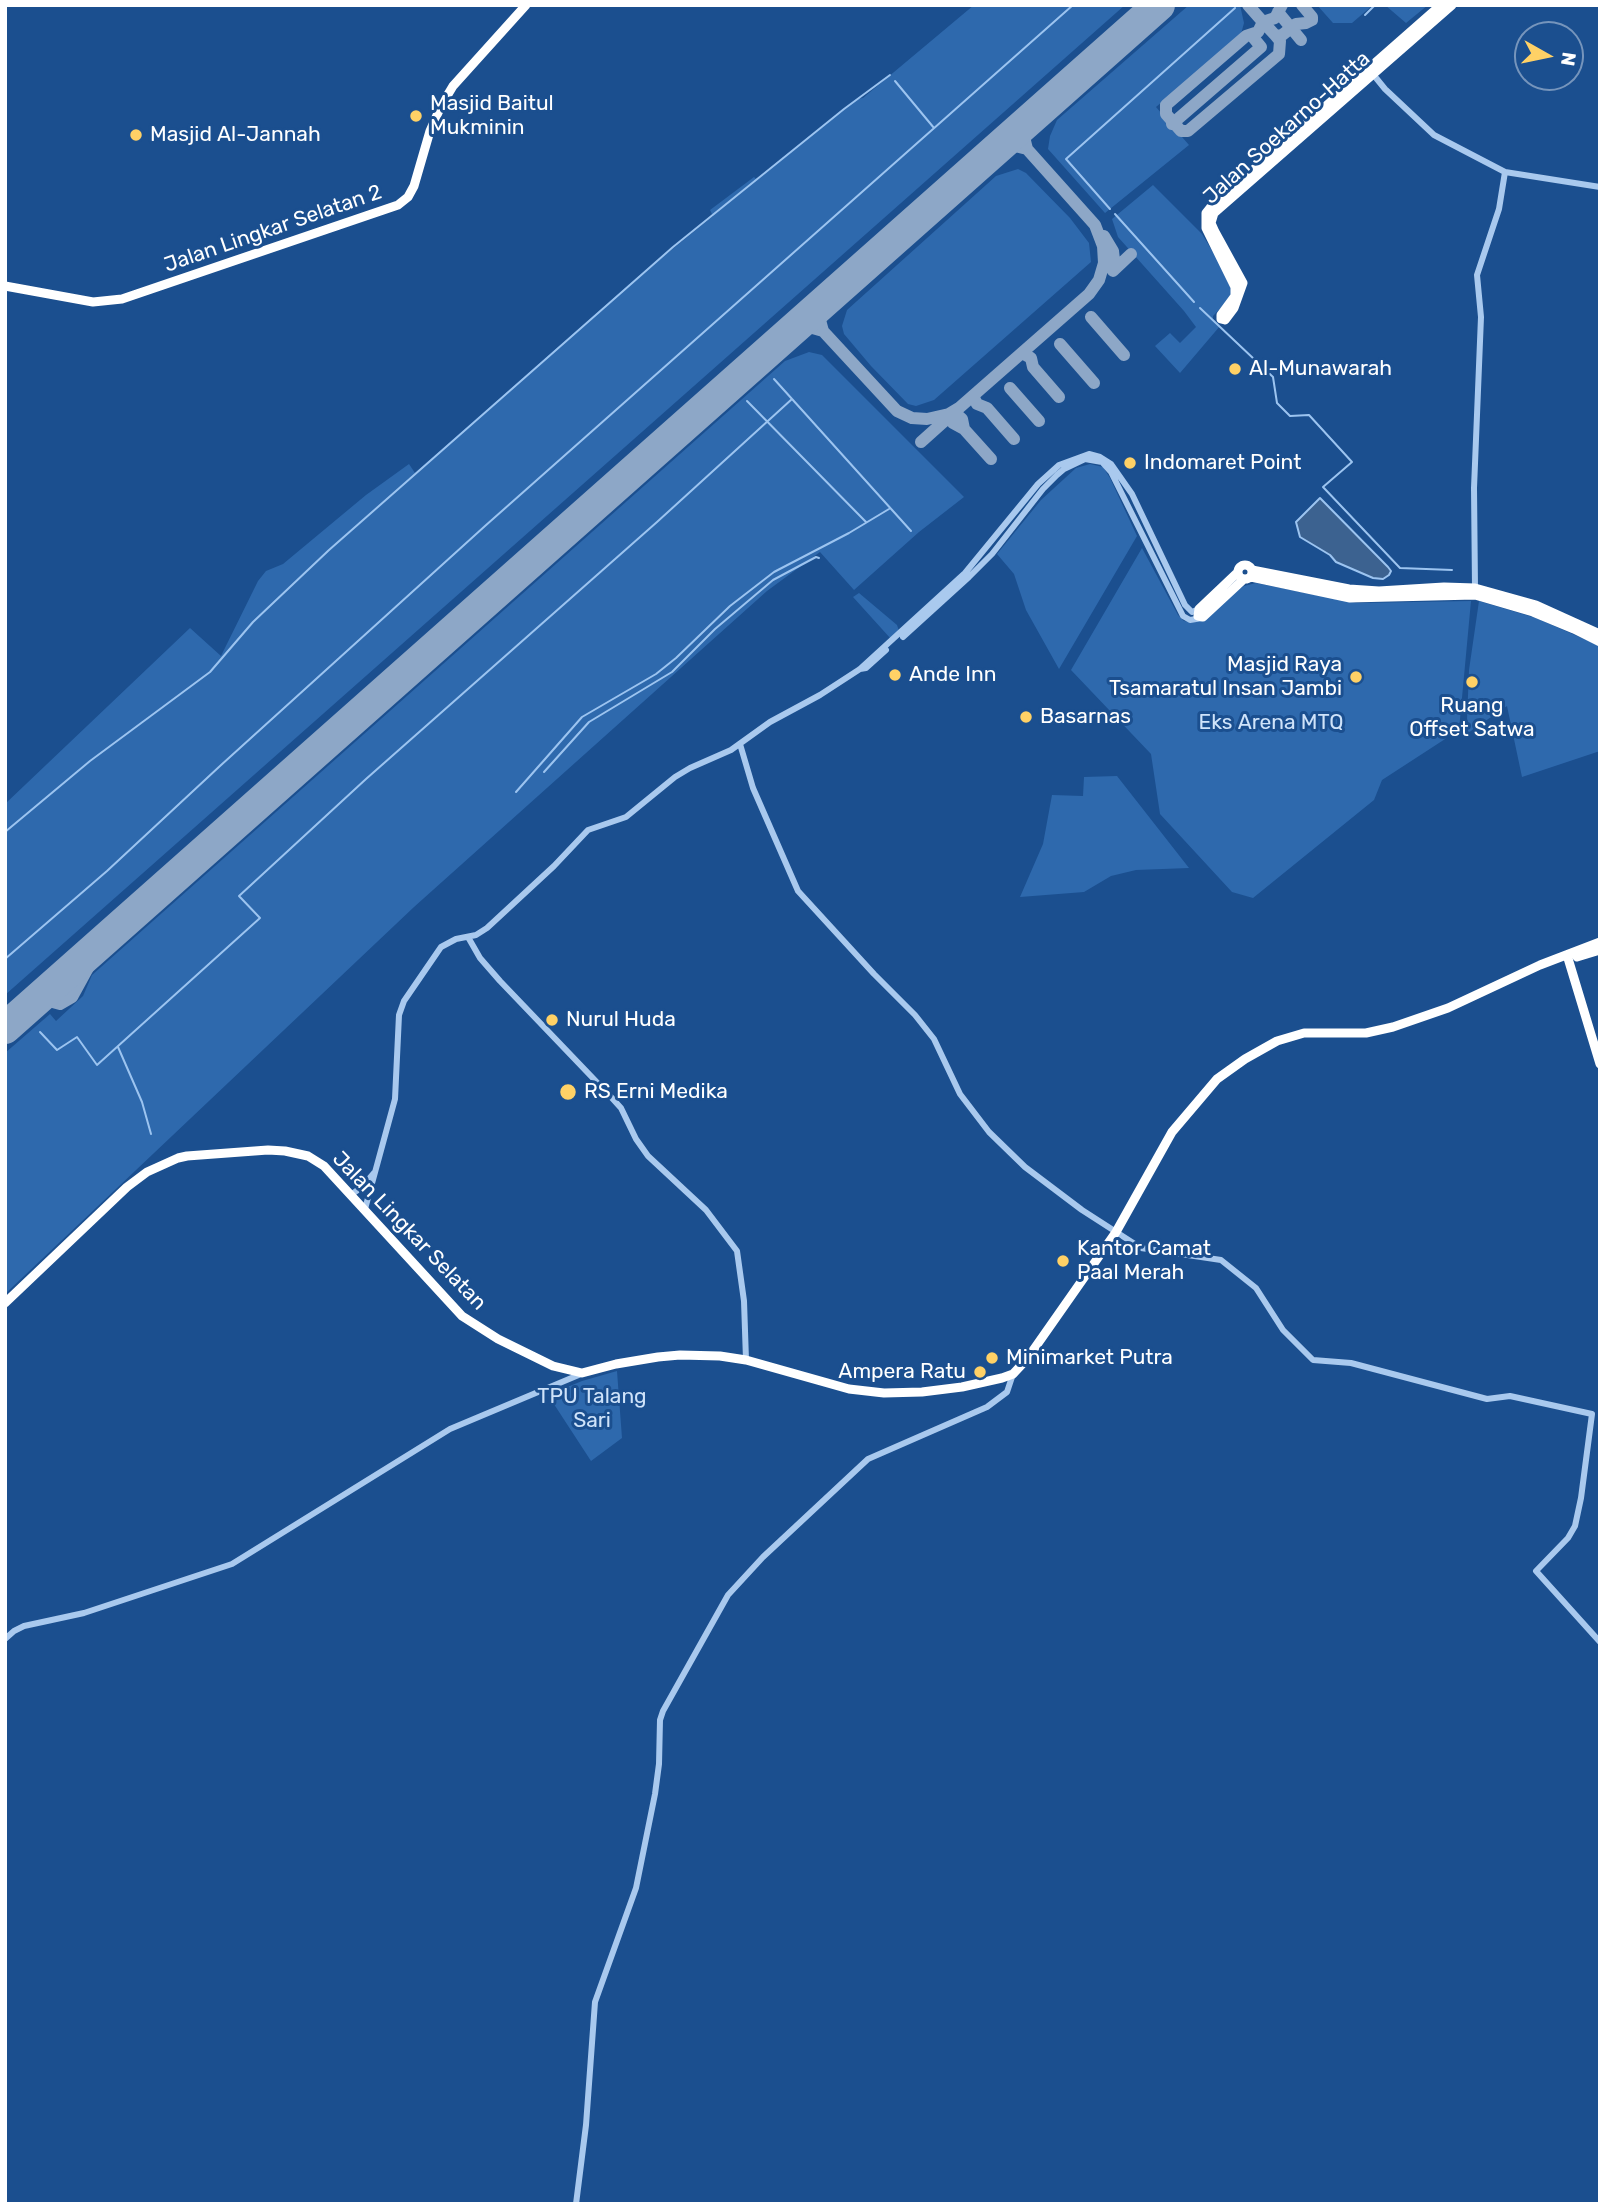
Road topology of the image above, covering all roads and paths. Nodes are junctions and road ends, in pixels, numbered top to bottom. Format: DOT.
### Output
graph roads {
  1 [pos="526,5"];
  2 [pos="1441,5"];
  3 [pos="1452,5"];
  4 [pos="1371,72"];
  5 [pos="1505,172"];
  6 [pos="1600,187"];
  7 [pos="1228,265"];
  8 [pos="5,286"];
  9 [pos="1246,574"];
  10 [pos="1475,589"];
  11 [pos="1534,609"];
  12 [pos="1201,613"];
  13 [pos="1600,634"];
  14 [pos="1600,642"];
  15 [pos="740,744"];
  16 [pos="468,937"];
  17 [pos="1600,942"];
  18 [pos="1600,950"];
  19 [pos="1566,957"];
  20 [pos="1600,1065"];
  21 [pos="377,1169"];
  22 [pos="352,1194"];
  23 [pos="366,1209"];
  24 [pos="1116,1232"];
  25 [pos="5,1303"];
  26 [pos="746,1360"];
  27 [pos="582,1373"];
  28 [pos="1013,1374"];
  29 [pos="5,1639"];
  30 [pos="1600,1642"];
  31 [pos="576,2204"];
  1 -- 8 [label="highway, Jalan Lingkar Selatan 2"];
  2 -- 4 [label="highway, Jalan Soekarno-Hatta"];
  3 -- 4 [label="highway, Jalan Soekarno-Hatta"];
  4 -- 5 [label="street"];
  4 -- 7 [label="highway, Jalan Soekarno-Hatta"];
  5 -- 6 [label="street"];
  5 -- 10 [label="street"];
  7 -- 7 [label="highway, Jalan Soekarno-Hatta"];
  9 -- 10 [label="highway"];
  9 -- 11 [label="highway"];
  9 -- 12 [label="highway"];
  10 -- 11 [label="highway"];
  11 -- 13 [label="highway"];
  11 -- 14 [label="highway"];
  12 -- 15 [label="street"];
  15 -- 16 [label="street"];
  15 -- 24 [label="street"];
  16 -- 21 [label="street"];
  16 -- 26 [label="street"];
  17 -- 19 [label="highway"];
  18 -- 19 [label="highway"];
  19 -- 20 [label="highway"];
  19 -- 24 [label="highway"];
  21 -- 22 [label="street"];
  21 -- 23 [label="street"];
  22 -- 23 [label="highway, Jalan Lingkar Selatan"];
  22 -- 25 [label="highway, Jalan Lingkar Selatan"];
  23 -- 27 [label="highway, Jalan Lingkar Selatan"];
  24 -- 28 [label="highway"];
  24 -- 30 [label="street"];
  26 -- 27 [label="highway"];
  26 -- 28 [label="highway"];
  27 -- 29 [label="street"];
  28 -- 31 [label="street"];
}
